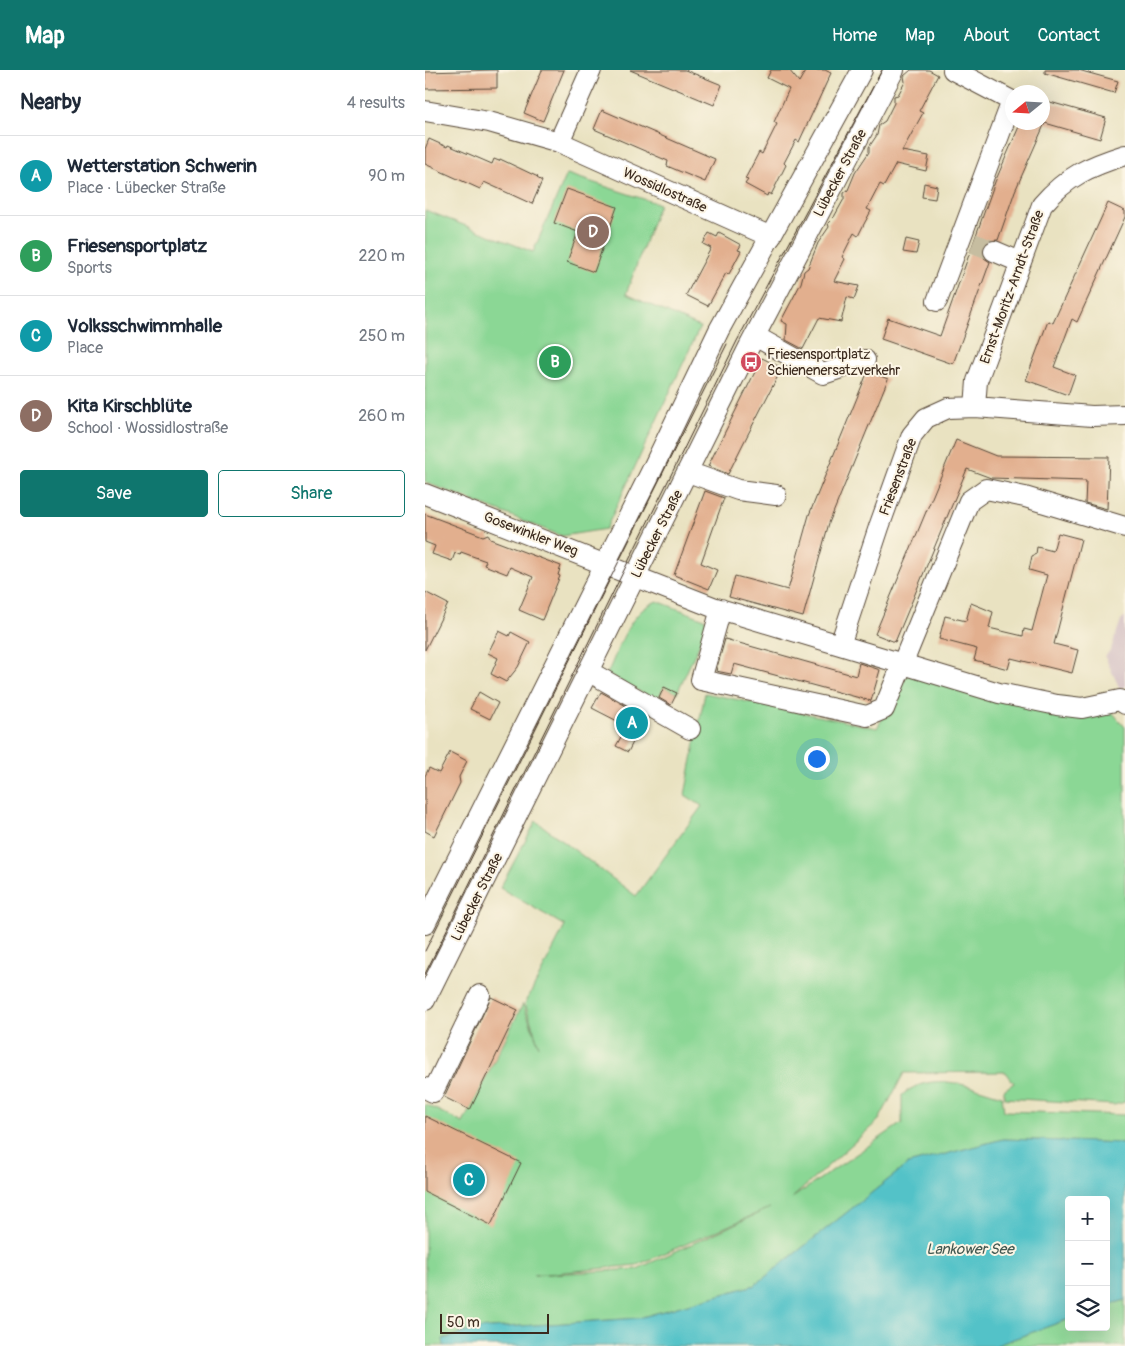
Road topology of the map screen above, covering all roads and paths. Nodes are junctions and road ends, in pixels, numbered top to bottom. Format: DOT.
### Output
graph roads {
  1 [pos="591,70"];
  2 [pos="862,70"];
  3 [pos="894,70"];
  4 [pos="953,70"];
  5 [pos="425,111"];
  6 [pos="559,142"];
  7 [pos="1125,155"];
  8 [pos="771,237"];
  9 [pos="994,251"];
  10 [pos="1020,262"];
  11 [pos="937,301"];
  12 [pos="755,336"];
  13 [pos="865,360"];
  14 [pos="975,407"];
  15 [pos="1125,415"];
  16 [pos="688,472"];
  17 [pos="425,494"];
  18 [pos="776,495"];
  19 [pos="1125,527"];
  20 [pos="605,563"];
  21 [pos="636,575"];
  22 [pos="721,609"];
  23 [pos="840,645"];
  24 [pos="903,664"];
  25 [pos="588,672"];
  26 [pos="1122,702"];
  27 [pos="691,729"];
  28 [pos="425,924"];
  29 [pos="480,995"];
  30 [pos="425,1000"];
  31 [pos="425,1088"];
  1 -- 6 [label="street"];
  2 -- 8 [label="street"];
  3 -- 12 [label="street, Lübecker Straße"];
  4 -- 11 [label="street"];
  5 -- 6 [label="street, Wossidlostraße"];
  6 -- 8 [label="street, Wossidlostraße"];
  7 -- 10 [label="street, Ernst-Moritz-Arndt-Straße"];
  8 -- 20 [label="street"];
  9 -- 10 [label="street"];
  10 -- 14 [label="street, Ernst-Moritz-Arndt-Straße"];
  12 -- 13 [label="street"];
  12 -- 16 [label="street, Lübecker Straße"];
  14 -- 15 [label="street, Friesenstraße"];
  14 -- 23 [label="street, Friesenstraße"];
  16 -- 18 [label="street"];
  16 -- 21 [label="street, Lübecker Straße"];
  17 -- 20 [label="street, Gosewinkler Weg"];
  19 -- 24 [label="street"];
  20 -- 21 [label="street, Gosewinkler Weg"];
  20 -- 28 [label="street"];
  21 -- 22 [label="street"];
  21 -- 25 [label="street, Lübecker Straße"];
  22 -- 23 [label="street"];
  22 -- 24 [label="street"];
  23 -- 24 [label="street"];
  24 -- 26 [label="street"];
  25 -- 27 [label="street"];
  25 -- 30 [label="street, Lübecker Straße"];
  29 -- 31 [label="street"];
}
